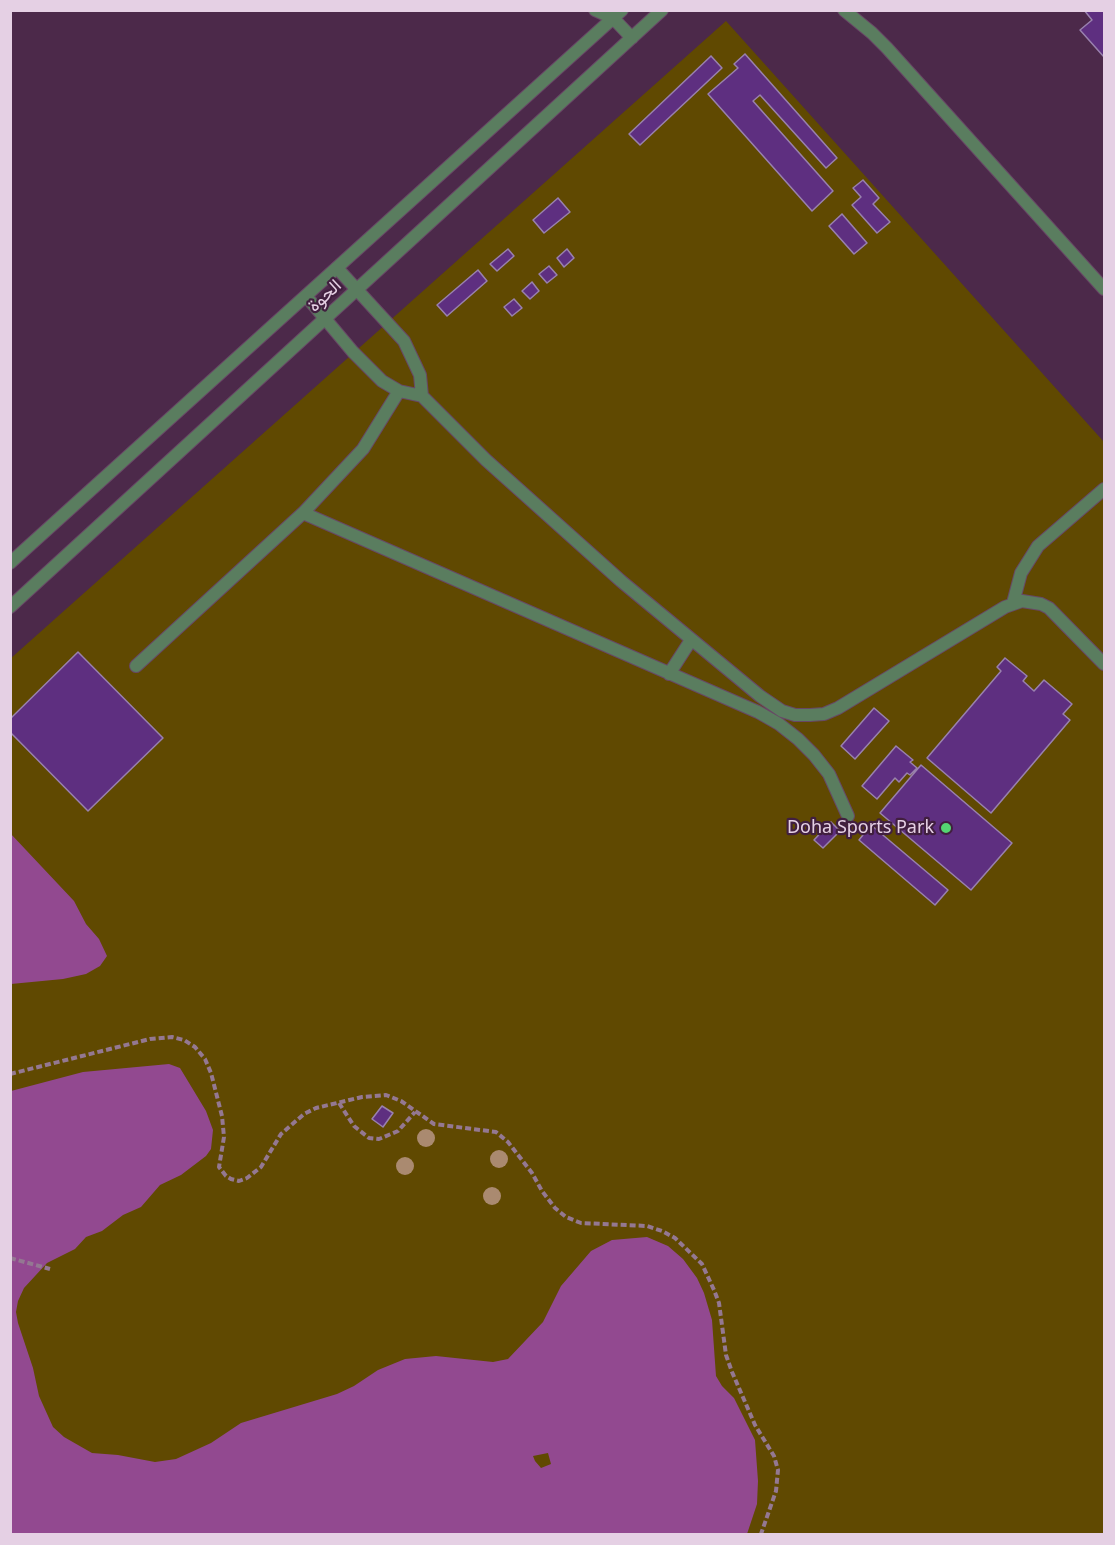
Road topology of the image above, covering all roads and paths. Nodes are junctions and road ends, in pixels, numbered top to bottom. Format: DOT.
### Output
graph roads {
  1 [pos="595,10"];
  2 [pos="662,10"];
  3 [pos="844,10"];
  4 [pos="859,10"];
  5 [pos="616,13"];
  6 [pos="872,33"];
  7 [pos="632,38"];
  8 [pos="337,268"];
  9 [pos="1104,289"];
  10 [pos="357,291"];
  11 [pos="306,296"];
  12 [pos="326,319"];
  13 [pos="399,391"];
  14 [pos="422,396"];
  15 [pos="1104,489"];
  16 [pos="303,513"];
  17 [pos="10,563"];
  18 [pos="1013,603"];
  19 [pos="10,607"];
  20 [pos="691,640"];
  21 [pos="1104,664"];
  22 [pos="136,666"];
  23 [pos="669,674"];
  24 [pos="848,816"];
  25 [pos="10,1074"];
  26 [pos="339,1103"];
  27 [pos="415,1112"];
  28 [pos="10,1258"];
  29 [pos="50,1269"];
  30 [pos="761,1534"];
  1 -- 5 [label="street"];
  2 -- 7 [label="street, الحوة"];
  3 -- 6 [label="street"];
  4 -- 6 [label="street"];
  5 -- 7 [label="street"];
  5 -- 8 [label="street, الحوة"];
  6 -- 9 [label="street"];
  7 -- 10 [label="street, الحوة"];
  8 -- 10 [label="street"];
  8 -- 11 [label="street, الحوة"];
  10 -- 12 [label="street, الحوة"];
  10 -- 14 [label="street"];
  11 -- 12 [label="street"];
  11 -- 17 [label="street, الحوة"];
  12 -- 13 [label="street"];
  12 -- 19 [label="street, الحوة"];
  13 -- 14 [label="street"];
  13 -- 16 [label="street"];
  14 -- 20 [label="street"];
  15 -- 18 [label="street"];
  16 -- 22 [label="street"];
  16 -- 23 [label="street"];
  18 -- 20 [label="street"];
  18 -- 21 [label="street"];
  20 -- 23 [label="street"];
  23 -- 24 [label="street"];
  25 -- 26 [label="path"];
  26 -- 27 [label="path"];
  26 -- 27 [label="path"];
  27 -- 30 [label="path"];
  28 -- 29 [label="path"];
}
